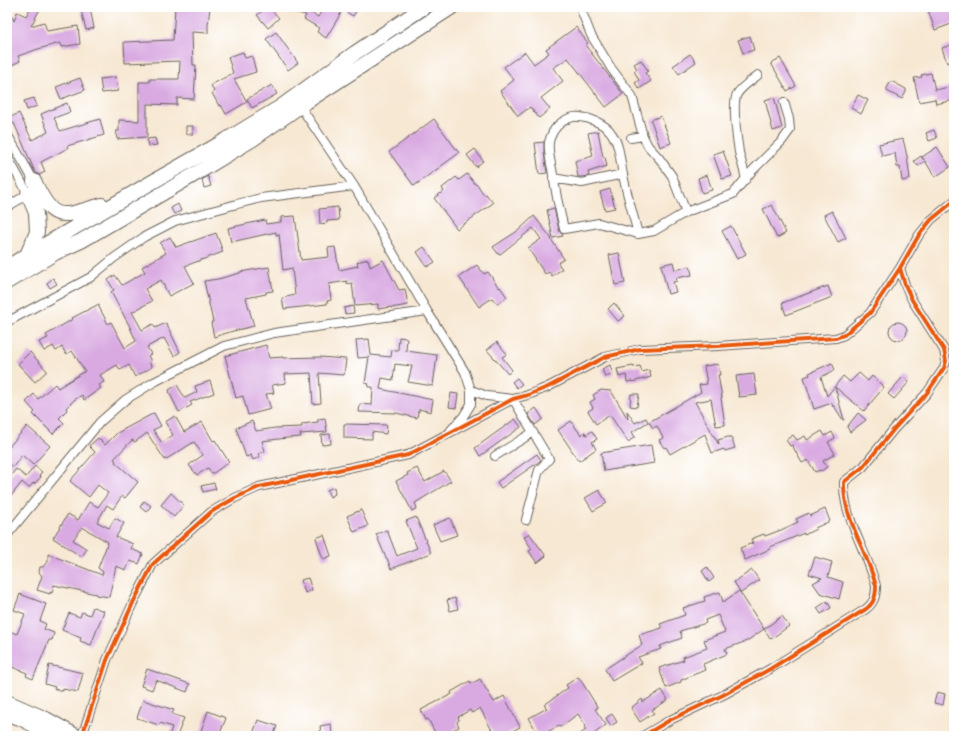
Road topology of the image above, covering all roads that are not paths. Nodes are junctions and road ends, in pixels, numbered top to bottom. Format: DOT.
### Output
graph roads {
  1 [pos="452,7"];
  2 [pos="580,7"];
  3 [pos="421,8"];
  4 [pos="758,75"];
  5 [pos="784,102"];
  6 [pos="300,106"];
  7 [pos="7,134"];
  8 [pos="643,136"];
  9 [pos="631,138"];
  10 [pos="7,156"];
  11 [pos="623,174"];
  12 [pos="553,178"];
  13 [pos="746,179"];
  14 [pos="34,181"];
  15 [pos="354,186"];
  16 [pos="28,194"];
  17 [pos="125,198"];
  18 [pos="954,201"];
  19 [pos="7,207"];
  20 [pos="686,212"];
  21 [pos="638,234"];
  22 [pos="27,255"];
  23 [pos="7,267"];
  24 [pos="900,268"];
  25 [pos="7,282"];
  26 [pos="427,311"];
  27 [pos="7,322"];
  28 [pos="471,390"];
  29 [pos="513,399"];
  30 [pos="532,433"];
  31 [pos="444,436"];
  32 [pos="495,456"];
  33 [pos="526,520"];
  34 [pos="7,535"];
  35 [pos="7,702"];
  36 [pos="7,714"];
  37 [pos="56,736"];
  38 [pos="76,736"];
  39 [pos="82,736"];
  40 [pos="644,736"];
  1 -- 6 [label="highway"];
  2 -- 8 [label="street"];
  3 -- 17 [label="highway"];
  4 -- 13 [label="street"];
  5 -- 13 [label="street"];
  6 -- 15 [label="street"];
  6 -- 25 [label="highway"];
  7 -- 14 [label="street"];
  8 -- 9 [label="street"];
  8 -- 20 [label="street"];
  10 -- 16 [label="street"];
  11 -- 12 [label="street"];
  11 -- 12 [label="street"];
  11 -- 21 [label="street"];
  12 -- 21 [label="street"];
  13 -- 20 [label="street"];
  14 -- 17 [label="highway"];
  15 -- 26 [label="street"];
  15 -- 27 [label="street"];
  16 -- 19 [label="street"];
  16 -- 22 [label="highway"];
  17 -- 22 [label="highway"];
  18 -- 24 [label="street"];
  20 -- 21 [label="street"];
  22 -- 23 [label="highway"];
  24 -- 29 [label="street"];
  24 -- 40 [label="street"];
  26 -- 28 [label="street"];
  26 -- 34 [label="street"];
  28 -- 29 [label="street"];
  28 -- 31 [label="street"];
  29 -- 30 [label="street"];
  29 -- 31 [label="street"];
  30 -- 32 [label="street"];
  30 -- 33 [label="street"];
  31 -- 39 [label="street"];
  35 -- 38 [label="highway"];
  36 -- 37 [label="highway"];
}
